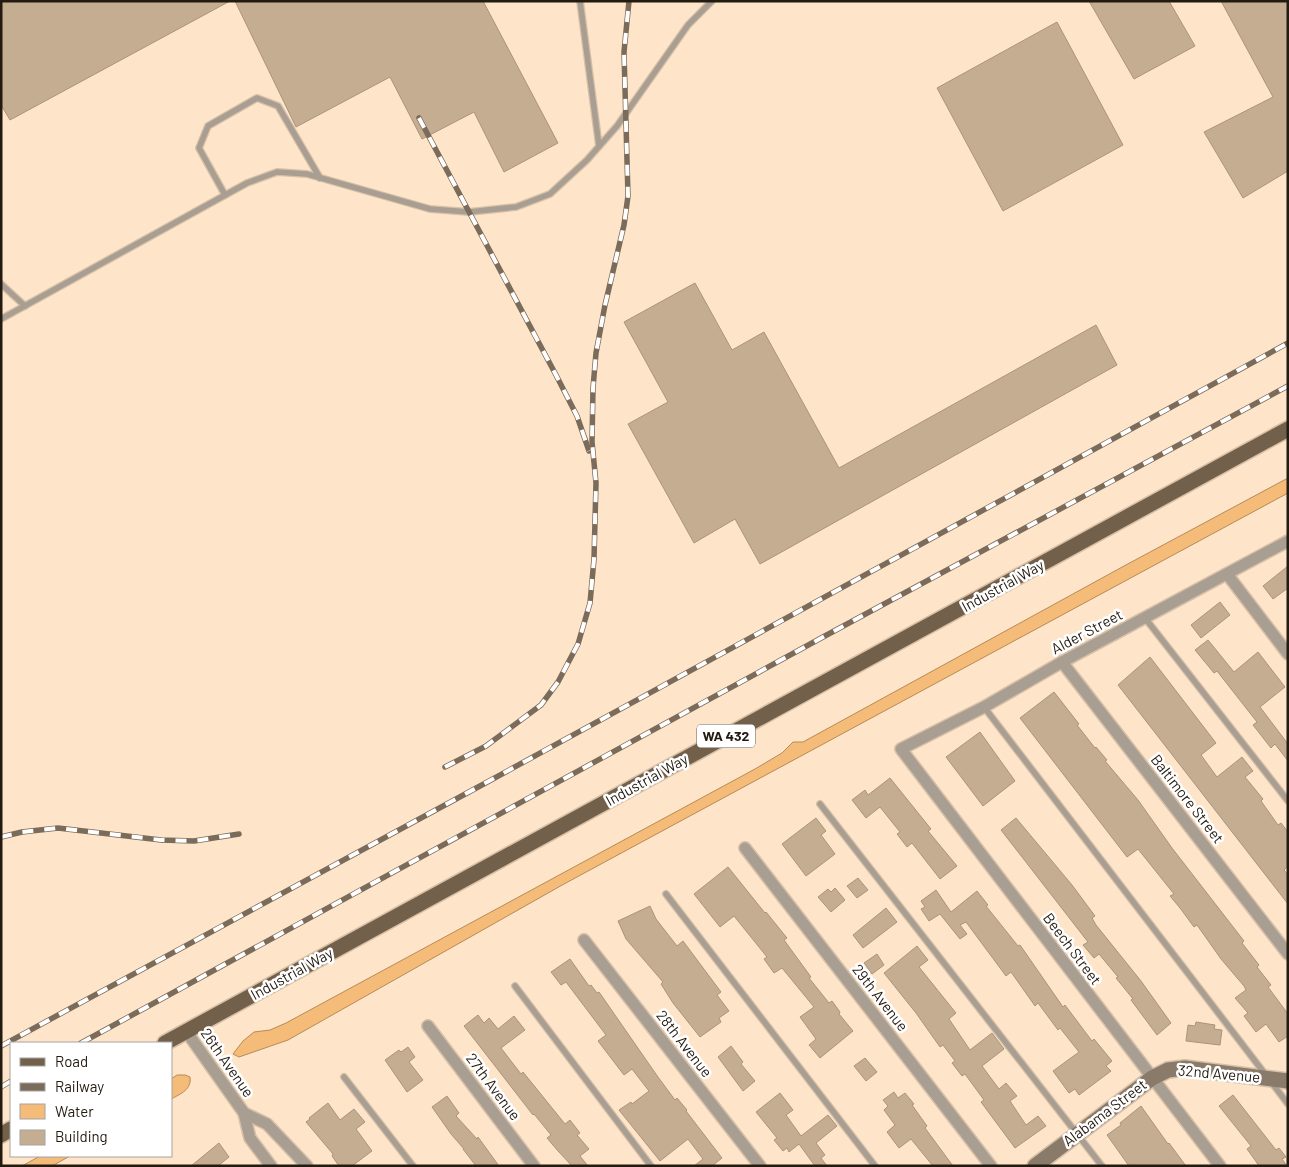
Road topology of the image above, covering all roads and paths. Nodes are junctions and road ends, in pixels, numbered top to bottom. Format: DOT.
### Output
graph roads {
  1 [pos="580,1"];
  2 [pos="699,1"];
  3 [pos="712,1"];
  4 [pos="703,9"];
  5 [pos="599,146"];
  6 [pos="320,178"];
  7 [pos="225,195"];
  8 [pos="1,284"];
  9 [pos="25,306"];
  10 [pos="1,319"];
  11 [pos="1288,429"];
  12 [pos="1288,541"];
  13 [pos="1226,574"];
  14 [pos="1145,618"];
  15 [pos="1288,654"];
  16 [pos="1062,662"];
  17 [pos="984,706"];
  18 [pos="901,749"];
  19 [pos="1288,801"];
  20 [pos="820,804"];
  21 [pos="746,848"];
  22 [pos="666,894"];
  23 [pos="584,940"];
  24 [pos="1288,954"];
  25 [pos="515,986"];
  26 [pos="428,1026"];
  27 [pos="186,1031"];
  28 [pos="167,1042"];
  29 [pos="344,1077"];
  30 [pos="1152,1078"];
  31 [pos="1269,1079"];
  32 [pos="1288,1081"];
  33 [pos="1288,1104"];
  34 [pos="244,1113"];
  35 [pos="1077,1134"];
  36 [pos="271,1166"];
  37 [pos="307,1166"];
  38 [pos="413,1166"];
  39 [pos="534,1166"];
  40 [pos="651,1166"];
  41 [pos="760,1166"];
  42 [pos="875,1166"];
  43 [pos="991,1166"];
  44 [pos="1035,1166"];
  45 [pos="1102,1166"];
  46 [pos="1220,1166"];
  1 -- 5 [label="lane"];
  2 -- 4 [label="lane"];
  3 -- 4 [label="lane"];
  4 -- 5 [label="lane"];
  5 -- 6 [label="lane"];
  6 -- 7 [label="lane"];
  6 -- 7 [label="lane"];
  7 -- 9 [label="lane"];
  8 -- 9 [label="lane"];
  9 -- 10 [label="lane"];
  11 -- 27 [label="main road, Industrial Way / WA 432"];
  12 -- 13 [label="street, Alder Street"];
  13 -- 14 [label="street, Alder Street"];
  13 -- 15 [label="street"];
  14 -- 16 [label="street, Alder Street"];
  14 -- 19 [label="lane"];
  16 -- 17 [label="street, Alder Street"];
  16 -- 24 [label="street, Baltimore Street"];
  17 -- 18 [label="street, Alder Street"];
  17 -- 31 [label="lane"];
  18 -- 30 [label="street, Beech Street"];
  20 -- 35 [label="lane"];
  21 -- 43 [label="street, 29th Avenue"];
  22 -- 42 [label="lane"];
  23 -- 41 [label="street, 28th Avenue"];
  25 -- 40 [label="lane"];
  26 -- 39 [label="street, 27th Avenue"];
  27 -- 28 [label="main road, Industrial Way / WA 432"];
  27 -- 34 [label="street, 26th Avenue"];
  29 -- 38 [label="lane"];
  30 -- 31 [label="street, 32nd Avenue"];
  30 -- 35 [label="street, Alabama Street"];
  30 -- 46 [label="street, Beech Street"];
  31 -- 32 [label="street, 32nd Avenue"];
  31 -- 33 [label="lane"];
  34 -- 36 [label="street, 26th Avenue"];
  34 -- 37 [label="street, 26th Avenue"];
  35 -- 44 [label="street, Alabama Street"];
  35 -- 45 [label="lane"];
}
